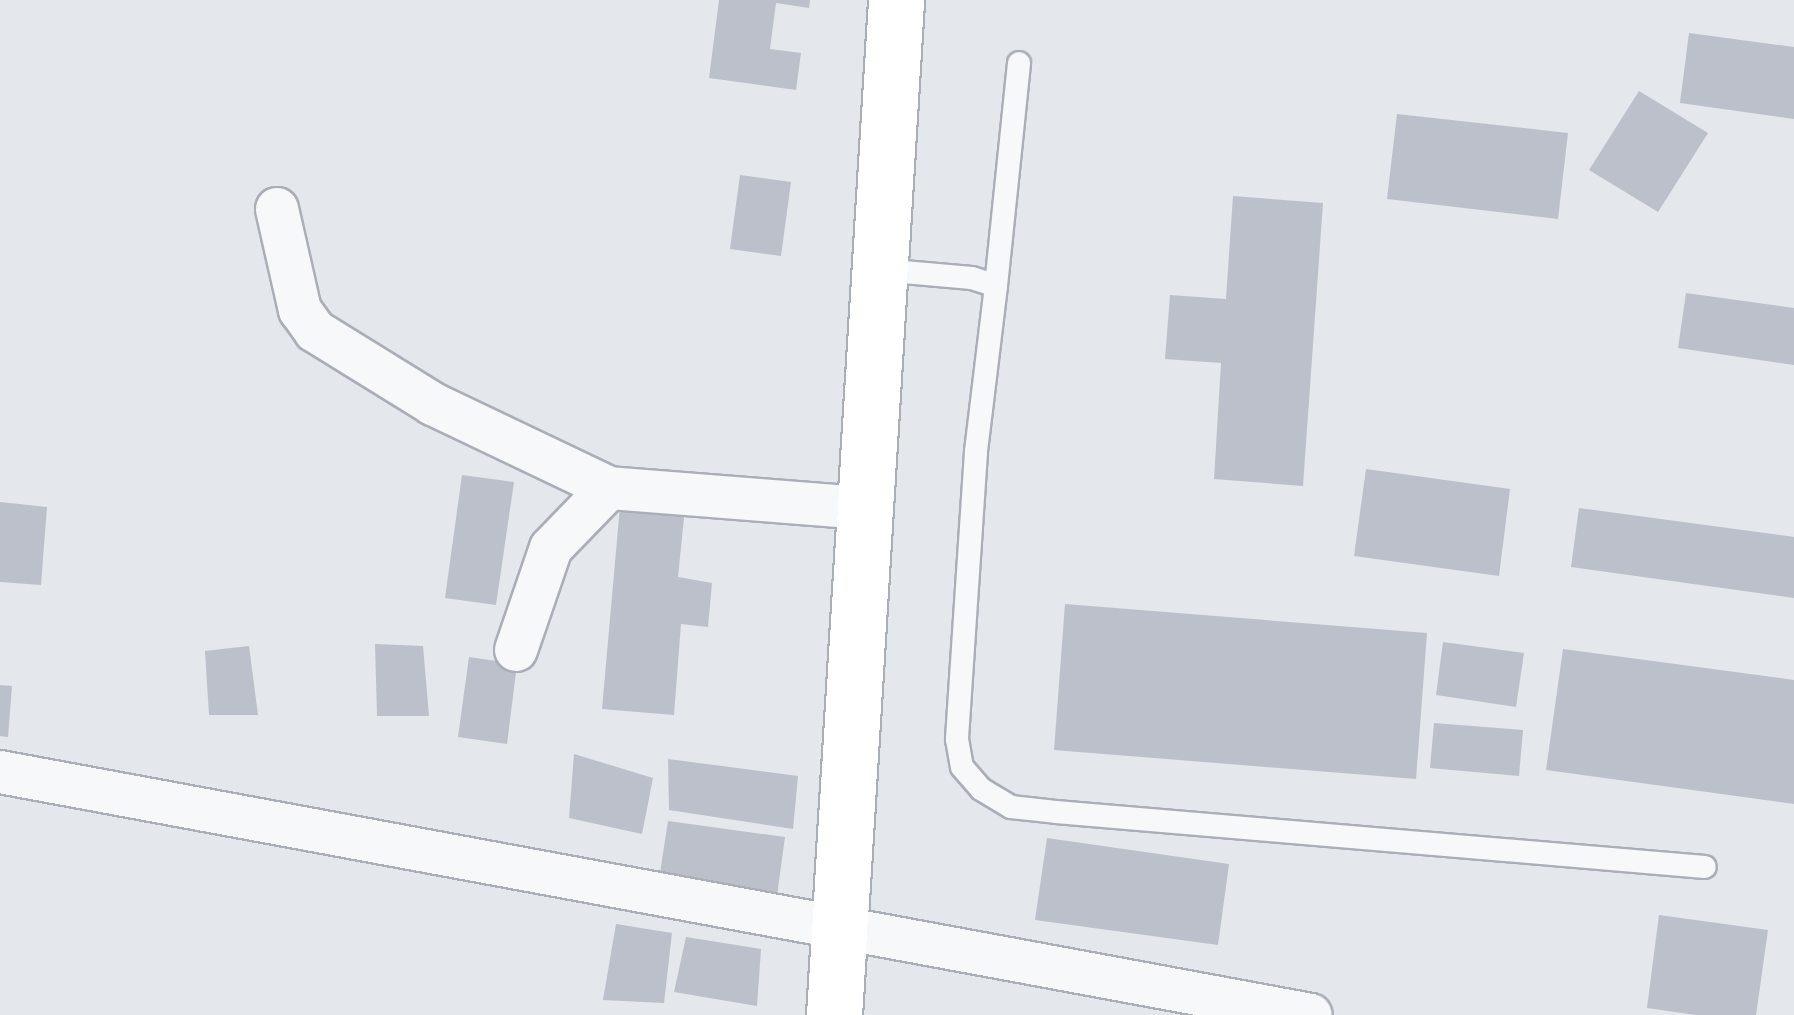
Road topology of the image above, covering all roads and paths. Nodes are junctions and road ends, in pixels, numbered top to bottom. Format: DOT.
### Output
graph roads {
  1 [pos="896,0"];
  2 [pos="1019,63"];
  3 [pos="277,209"];
  4 [pos="881,270"];
  5 [pos="996,286"];
  6 [pos="609,488"];
  7 [pos="865,508"];
  8 [pos="516,650"];
  9 [pos="0,772"];
  10 [pos="1705,866"];
  11 [pos="842,930"];
  12 [pos="834,1015"];
  13 [pos="1311,1015"];
  1 -- 4 [label="main road"];
  2 -- 5 [label="lane"];
  3 -- 6 [label="street"];
  4 -- 5 [label="lane"];
  4 -- 7 [label="main road"];
  5 -- 10 [label="lane"];
  6 -- 7 [label="street"];
  6 -- 8 [label="street"];
  7 -- 11 [label="main road"];
  9 -- 11 [label="street"];
  11 -- 12 [label="main road"];
  11 -- 13 [label="street"];
}
